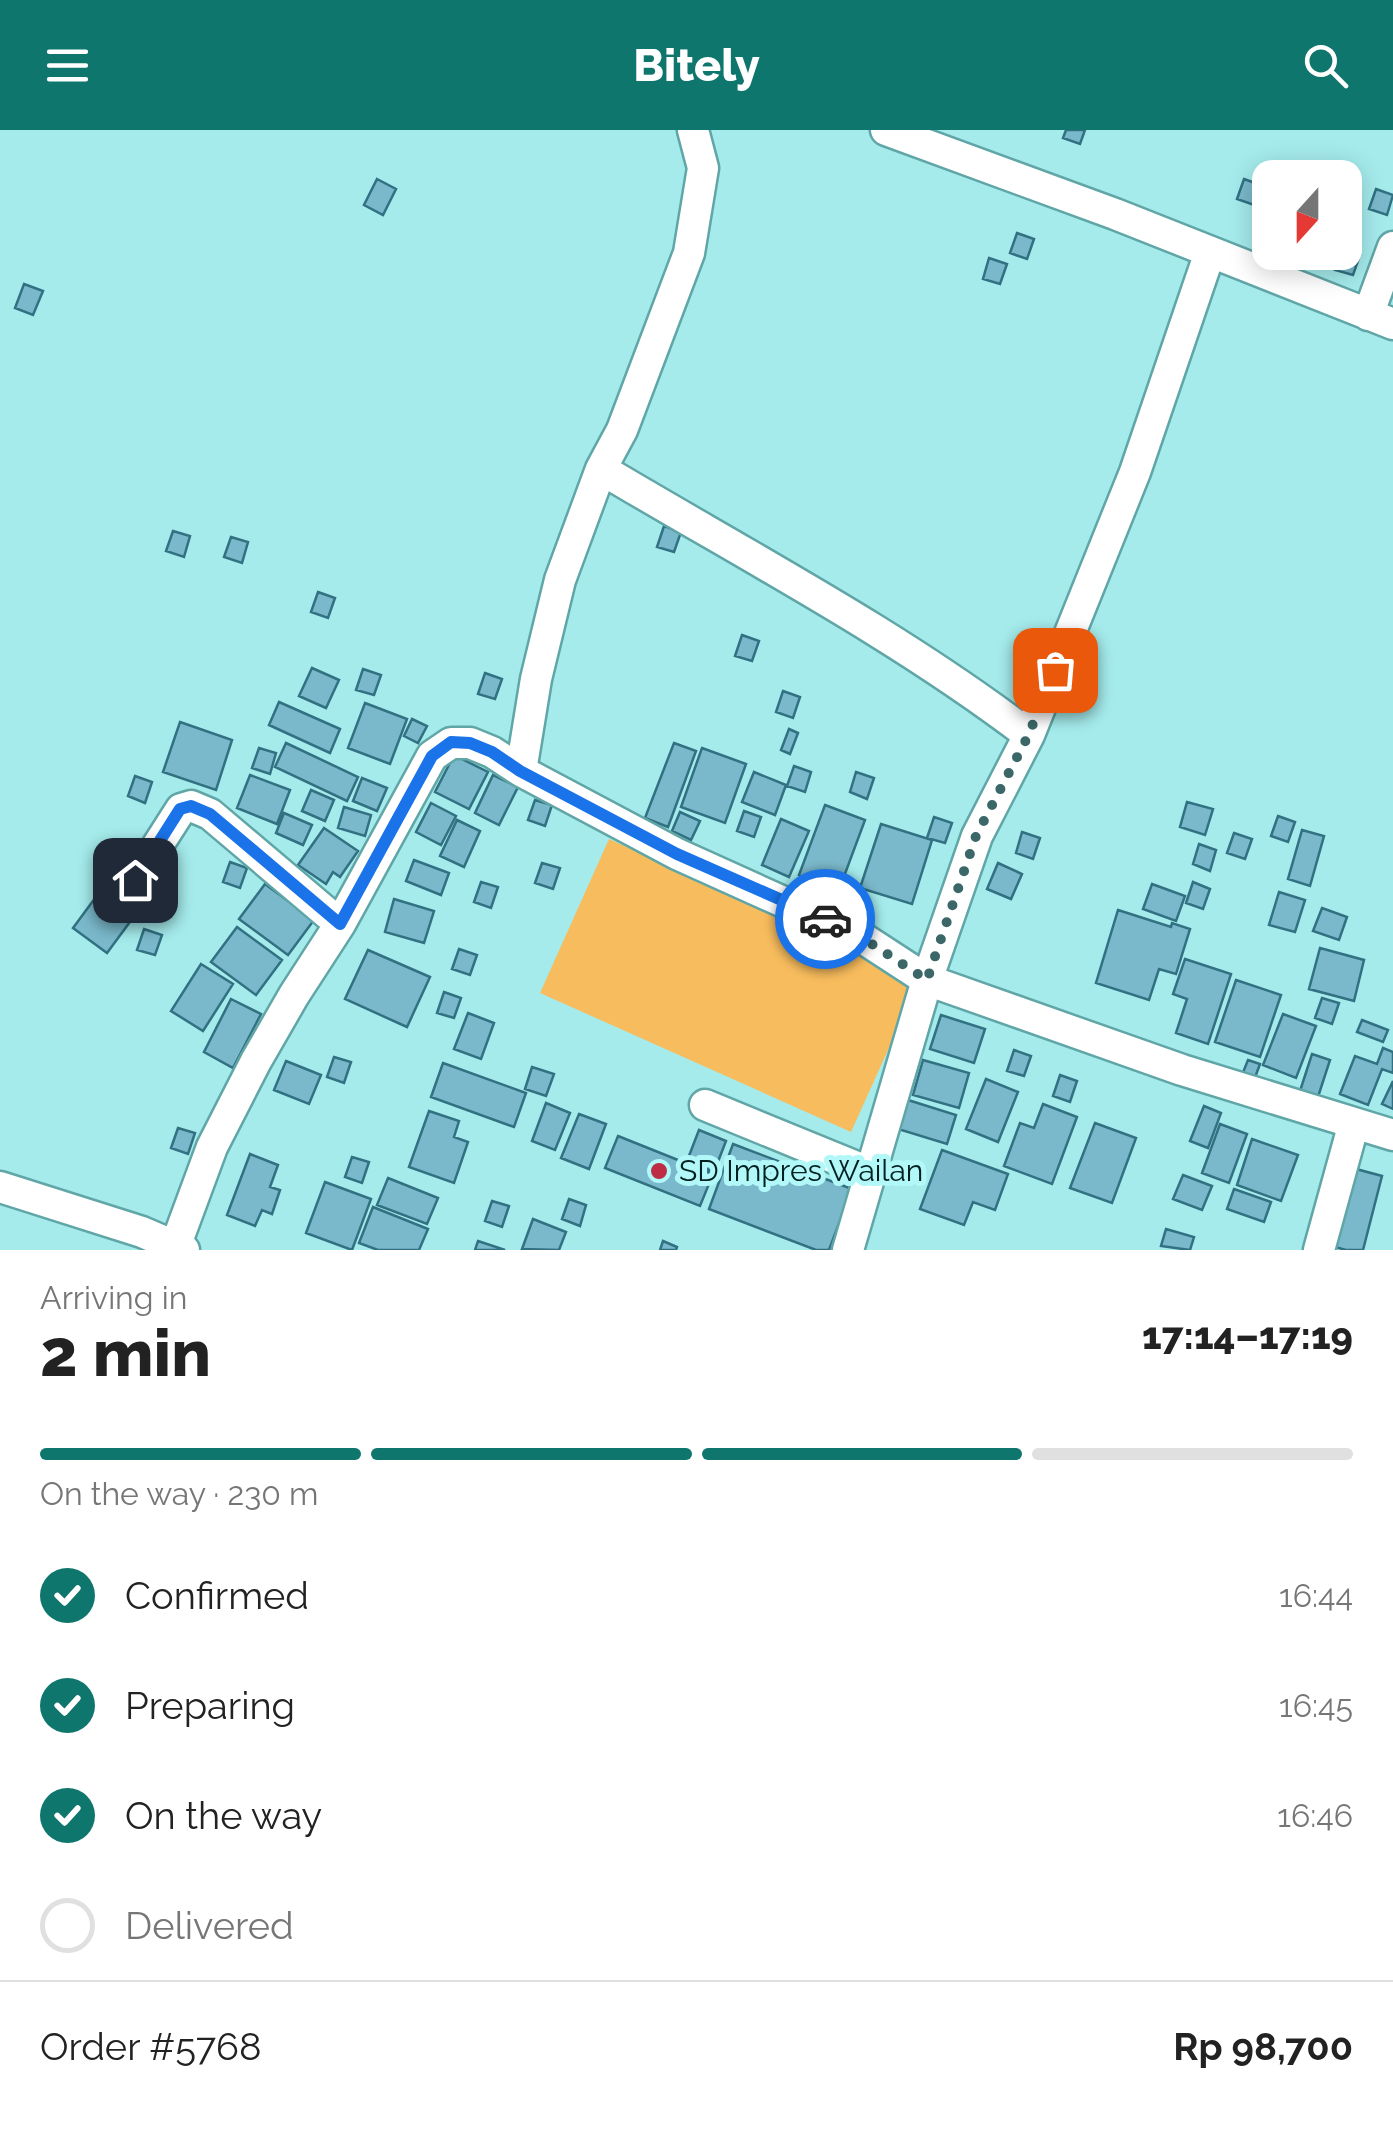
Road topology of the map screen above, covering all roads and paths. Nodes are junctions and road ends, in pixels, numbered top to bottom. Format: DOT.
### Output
graph roads {
  1 [pos="693,130"];
  2 [pos="886,130"];
  3 [pos="1393,247"];
  4 [pos="1210,252"];
  5 [pos="1380,320"];
  6 [pos="601,469"];
  7 [pos="1028,736"];
  8 [pos="520,771"];
  9 [pos="135,880"];
  10 [pos="340,924"];
  11 [pos="927,980"];
  12 [pos="704,1105"];
  13 [pos="1354,1123"];
  14 [pos="1393,1136"];
  15 [pos="871,1173"];
  16 [pos="0,1187"];
  17 [pos="140,1241"];
  18 [pos="180,1248"];
  19 [pos="848,1250"];
  20 [pos="1319,1250"];
  1 -- 6 [label="street"];
  2 -- 4 [label="street"];
  3 -- 5 [label="street"];
  4 -- 5 [label="street"];
  4 -- 7 [label="street"];
  6 -- 7 [label="street"];
  6 -- 8 [label="street"];
  7 -- 11 [label="street"];
  8 -- 10 [label="street"];
  8 -- 11 [label="street"];
  9 -- 10 [label="street"];
  10 -- 18 [label="street"];
  11 -- 13 [label="street"];
  11 -- 15 [label="street"];
  12 -- 15 [label="street"];
  13 -- 14 [label="street"];
  13 -- 20 [label="street"];
  15 -- 19 [label="street"];
  16 -- 17 [label="street"];
  17 -- 18 [label="street"];
}
